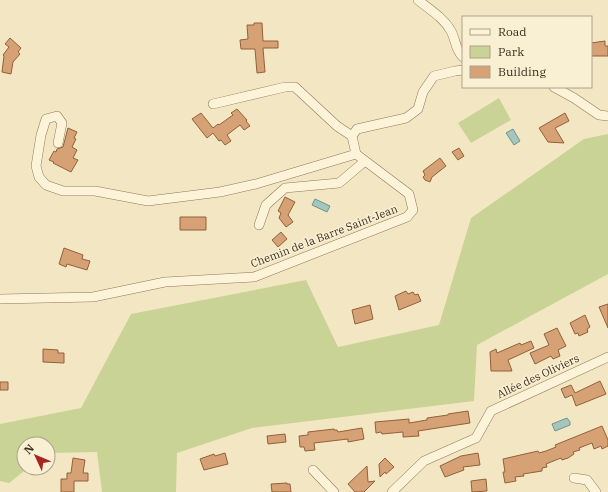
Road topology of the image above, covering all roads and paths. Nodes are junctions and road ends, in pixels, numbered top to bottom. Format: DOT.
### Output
graph roads {
  1 [pos="418,0"];
  2 [pos="462,56"];
  3 [pos="462,70"];
  4 [pos="556,88"];
  5 [pos="213,104"];
  6 [pos="608,116"];
  7 [pos="352,136"];
  8 [pos="58,143"];
  9 [pos="356,154"];
  10 [pos="365,161"];
  11 [pos="259,225"];
  12 [pos="0,300"];
  13 [pos="608,357"];
  14 [pos="313,470"];
  15 [pos="574,478"];
  16 [pos="334,492"];
  17 [pos="392,492"];
  18 [pos="596,492"];
  1 -- 2 [label="street"];
  3 -- 7 [label="street"];
  4 -- 6 [label="street"];
  5 -- 7 [label="street"];
  7 -- 9 [label="street"];
  8 -- 9 [label="street"];
  9 -- 10 [label="street, Chemin de la Barre Saint-Jean"];
  10 -- 11 [label="street"];
  10 -- 12 [label="street, Chemin de la Barre Saint-Jean"];
  13 -- 17 [label="street, Allée des Oliviers"];
  14 -- 16 [label="street"];
  15 -- 18 [label="street"];
}
